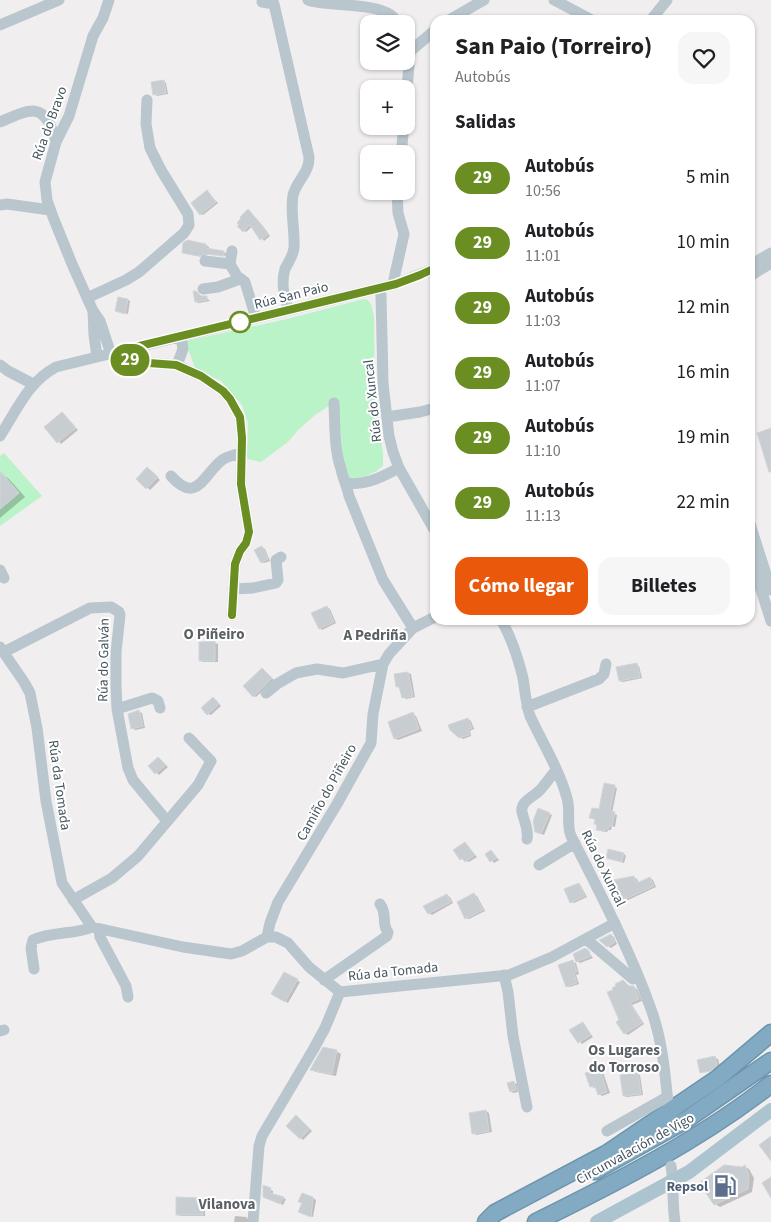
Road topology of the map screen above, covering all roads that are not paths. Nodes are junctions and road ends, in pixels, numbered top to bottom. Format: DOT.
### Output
graph roads {
  1 [pos="59,0"];
  2 [pos="109,0"];
  3 [pos="308,0"];
  4 [pos="484,0"];
  5 [pos="554,0"];
  6 [pos="667,0"];
  7 [pos="262,2"];
  8 [pos="394,15"];
  9 [pos="458,15"];
  10 [pos="582,15"];
  11 [pos="655,15"];
  12 [pos="0,26"];
  13 [pos="430,34"];
  14 [pos="415,46"];
  15 [pos="147,100"];
  16 [pos="69,116"];
  17 [pos="46,118"];
  18 [pos="0,122"];
  19 [pos="56,142"];
  20 [pos="397,200"];
  21 [pos="0,205"];
  22 [pos="50,210"];
  23 [pos="232,251"];
  24 [pos="771,253"];
  25 [pos="205,261"];
  26 [pos="755,262"];
  27 [pos="771,263"];
  28 [pos="230,264"];
  29 [pos="430,270"];
  30 [pos="755,273"];
  31 [pos="240,279"];
  32 [pos="396,284"];
  33 [pos="203,289"];
  34 [pos="379,289"];
  35 [pos="87,298"];
  36 [pos="289,310"];
  37 [pos="93,312"];
  38 [pos="256,318"];
  39 [pos="181,337"];
  40 [pos="123,350"];
  41 [pos="111,354"];
  42 [pos="97,357"];
  43 [pos="0,365"];
  44 [pos="176,365"];
  45 [pos="33,384"];
  46 [pos="334,403"];
  47 [pos="430,409"];
  48 [pos="387,417"];
  49 [pos="0,436"];
  50 [pos="241,453"];
  51 [pos="399,468"];
  52 [pos="171,476"];
  53 [pos="346,482"];
  54 [pos="430,522"];
  55 [pos="755,540"];
  56 [pos="280,557"];
  57 [pos="755,571"];
  58 [pos="233,589"];
  59 [pos="771,590"];
  60 [pos="232,615"];
  61 [pos="430,620"];
  62 [pos="771,621"];
  63 [pos="504,625"];
  64 [pos="413,628"];
  65 [pos="2,649"];
  66 [pos="383,664"];
  67 [pos="606,664"];
  68 [pos="266,693"];
  69 [pos="527,707"];
  70 [pos="160,708"];
  71 [pos="117,709"];
  72 [pos="189,738"];
  73 [pos="556,770"];
  74 [pos="166,821"];
  75 [pos="527,839"];
  76 [pos="574,843"];
  77 [pos="539,866"];
  78 [pos="73,900"];
  79 [pos="380,904"];
  80 [pos="615,923"];
  81 [pos="96,928"];
  82 [pos="267,936"];
  83 [pos="586,939"];
  84 [pos="34,968"];
  85 [pos="504,976"];
  86 [pos="633,979"];
  87 [pos="324,980"];
  88 [pos="340,992"];
  89 [pos="128,997"];
  90 [pos="771,1032"];
  91 [pos="771,1061"];
  92 [pos="771,1084"];
  93 [pos="527,1107"];
  94 [pos="771,1110"];
  95 [pos="607,1131"];
  96 [pos="670,1166"];
  97 [pos="674,1182"];
  98 [pos="254,1222"];
  99 [pos="486,1222"];
  100 [pos="492,1222"];
  101 [pos="536,1222"];
  102 [pos="597,1222"];
  103 [pos="675,1222"];
  1 -- 12 [label="street"];
  2 -- 16 [label="street, Rúa do Bravo"];
  3 -- 8 [label="street"];
  4 -- 9 [label="street"];
  5 -- 10 [label="street"];
  6 -- 11 [label="street"];
  7 -- 36 [label="street"];
  13 -- 14 [label="street"];
  15 -- 35 [label="street"];
  16 -- 17 [label="street"];
  16 -- 19 [label="street, Rúa do Bravo"];
  17 -- 18 [label="street"];
  17 -- 19 [label="street"];
  19 -- 22 [label="street, Rúa do Bravo"];
  20 -- 32 [label="street"];
  21 -- 22 [label="street"];
  22 -- 35 [label="street, Rúa do Bravo"];
  23 -- 28 [label="street"];
  24 -- 26 [label="street"];
  25 -- 28 [label="street"];
  27 -- 30 [label="street"];
  28 -- 31 [label="street"];
  29 -- 32 [label="street, Rúa San Paio"];
  31 -- 33 [label="street"];
  31 -- 38 [label="street"];
  32 -- 34 [label="street, Rúa San Paio"];
  34 -- 36 [label="street, Rúa San Paio"];
  34 -- 48 [label="street, Rúa do Xuncal"];
  35 -- 37 [label="street, Rúa do Bravo"];
  36 -- 38 [label="street, Rúa San Paio"];
  37 -- 41 [label="street, Rúa do Bravo"];
  37 -- 42 [label="street, Rúa do Bravo"];
  38 -- 39 [label="street, Rúa San Paio"];
  39 -- 40 [label="street, Rúa San Paio"];
  39 -- 44 [label="street"];
  40 -- 41 [label="street, Rúa San Paio"];
  40 -- 44 [label="street"];
  41 -- 42 [label="street, Rúa San Paio"];
  42 -- 45 [label="street, Rúa San Paio"];
  43 -- 45 [label="street"];
  44 -- 50 [label="street"];
  45 -- 49 [label="street, Rúa San Paio"];
  46 -- 53 [label="street"];
  47 -- 48 [label="street"];
  48 -- 51 [label="street, Rúa do Xuncal"];
  50 -- 52 [label="street"];
  50 -- 58 [label="street"];
  51 -- 53 [label="street"];
  51 -- 54 [label="street, Rúa do Xuncal"];
  53 -- 64 [label="street"];
  55 -- 59 [label="street"];
  56 -- 58 [label="street"];
  57 -- 62 [label="street"];
  58 -- 60 [label="street"];
  61 -- 64 [label="street, Camiño do Piñeiro"];
  63 -- 69 [label="street, Rúa do Xuncal"];
  64 -- 66 [label="street, Camiño do Piñeiro"];
  65 -- 71 [label="street, Rúa do Galván"];
  65 -- 78 [label="street, Rúa da Tomada"];
  66 -- 68 [label="street"];
  66 -- 82 [label="street, Camiño do Piñeiro"];
  67 -- 69 [label="street"];
  69 -- 73 [label="street, Rúa do Xuncal"];
  70 -- 71 [label="street"];
  71 -- 74 [label="street, Rúa do Galván"];
  72 -- 74 [label="street"];
  73 -- 75 [label="street"];
  73 -- 76 [label="street, Rúa do Xuncal"];
  74 -- 78 [label="street"];
  76 -- 77 [label="street"];
  76 -- 80 [label="street, Rúa do Xuncal"];
  78 -- 81 [label="street, Rúa da Tomada"];
  79 -- 87 [label="street"];
  80 -- 83 [label="street, Rúa da Tomada"];
  80 -- 95 [label="street, Rúa do Xuncal"];
  81 -- 82 [label="street"];
  81 -- 84 [label="street"];
  81 -- 89 [label="street, Rúa da Tomada"];
  82 -- 87 [label="street, Rúa da Tomada"];
  83 -- 85 [label="street, Rúa da Tomada"];
  83 -- 86 [label="street"];
  85 -- 88 [label="street, Rúa da Tomada"];
  85 -- 93 [label="street"];
  87 -- 88 [label="street, Rúa da Tomada"];
  88 -- 98 [label="street"];
  90 -- 99 [label="highway"];
  91 -- 100 [label="highway, Circunvalación de Vigo"];
  92 -- 101 [label="highway, Circunvalación de Vigo"];
  94 -- 97 [label="main road"];
  96 -- 97 [label="street"];
  97 -- 102 [label="main road"];
  97 -- 103 [label="street"];
}
